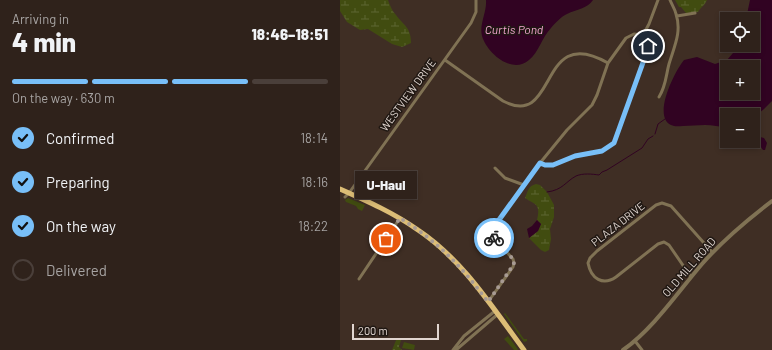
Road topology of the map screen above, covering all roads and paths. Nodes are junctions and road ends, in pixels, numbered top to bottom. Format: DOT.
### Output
graph roads {
  1 [pos="476,0"];
  2 [pos="658,0"];
  3 [pos="670,0"];
  4 [pos="695,13"];
  5 [pos="677,16"];
  6 [pos="643,35"];
  7 [pos="445,60"];
  8 [pos="608,63"];
  9 [pos="659,97"];
  10 [pos="540,163"];
  11 [pos="495,168"];
  12 [pos="524,185"];
  13 [pos="340,189"];
  14 [pos="347,195"];
  15 [pos="772,201"];
  16 [pos="400,218"];
  17 [pos="712,252"];
  18 [pos="691,277"];
  19 [pos="359,279"];
  20 [pos="488,302"];
  21 [pos="496,312"];
  22 [pos="635,341"];
  23 [pos="455,350"];
  24 [pos="524,350"];
  25 [pos="623,350"];
  26 [pos="642,350"];
  1 -- 7 [label="street, WESTVIEW DRIVE"];
  2 -- 6 [label="street"];
  3 -- 5 [label="street"];
  4 -- 5 [label="street"];
  5 -- 9 [label="street"];
  6 -- 8 [label="street"];
  6 -- 10 [label="street"];
  7 -- 8 [label="street"];
  7 -- 14 [label="street, WESTVIEW DRIVE"];
  8 -- 10 [label="street"];
  10 -- 12 [label="street"];
  11 -- 12 [label="street"];
  12 -- 20 [label="street"];
  13 -- 14 [label="highway"];
  14 -- 16 [label="highway"];
  15 -- 17 [label="street, OLD MILL ROAD"];
  16 -- 19 [label="street"];
  16 -- 20 [label="highway"];
  17 -- 18 [label="street, OLD MILL ROAD"];
  17 -- 18 [label="street, PLAZA DRIVE"];
  18 -- 22 [label="street, OLD MILL ROAD"];
  20 -- 21 [label="highway"];
  21 -- 23 [label="street"];
  21 -- 24 [label="highway"];
  22 -- 25 [label="street, OLD MILL ROAD"];
  22 -- 26 [label="street"];
}
